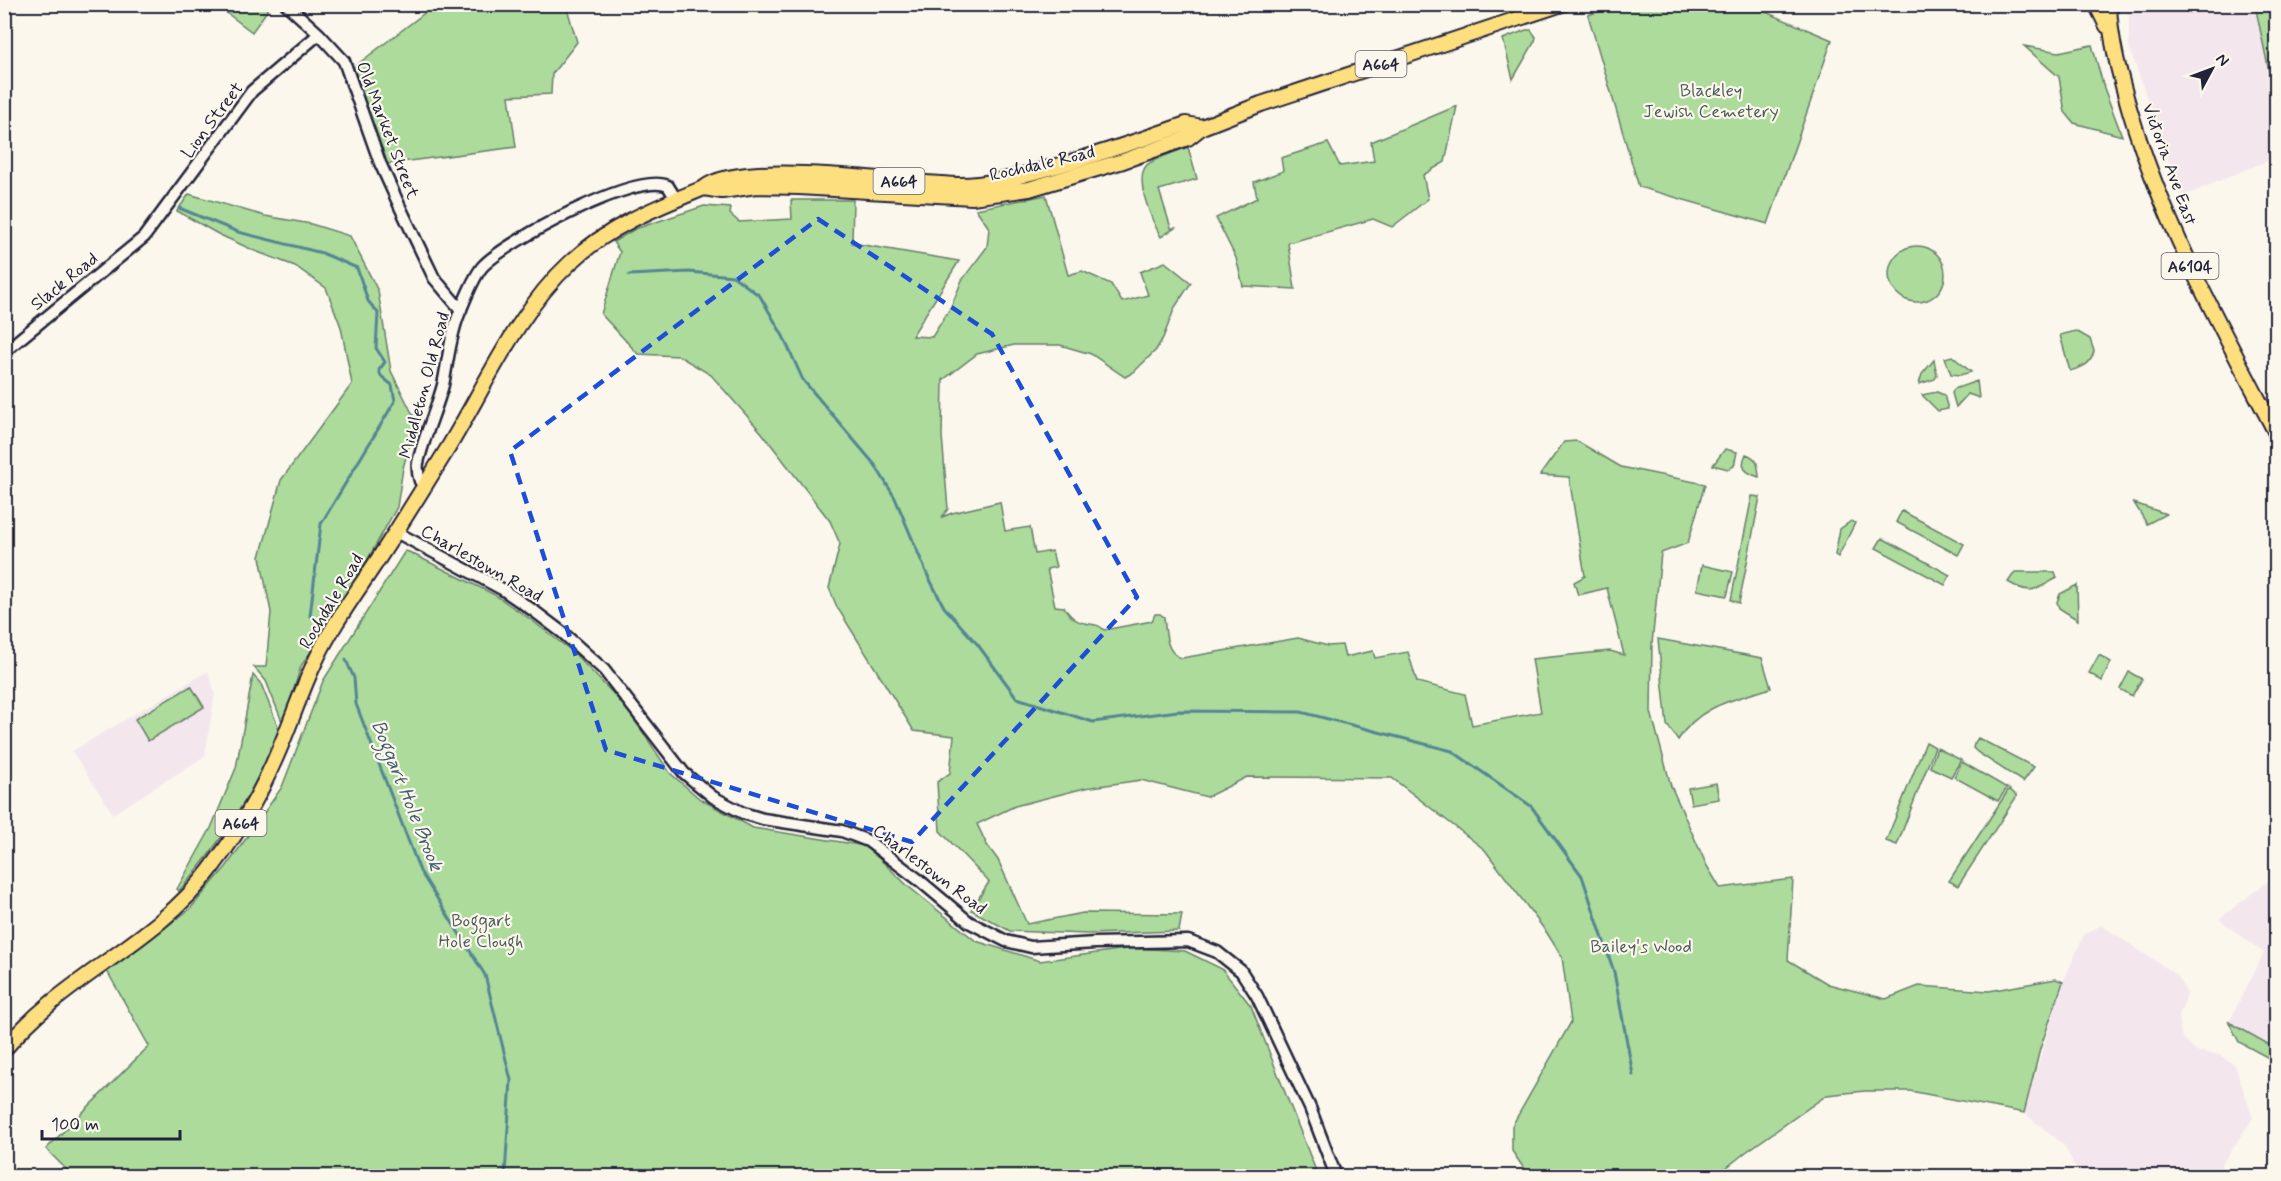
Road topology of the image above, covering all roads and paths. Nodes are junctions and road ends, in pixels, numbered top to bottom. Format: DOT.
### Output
graph roads {
  1 [pos="286,4"];
  2 [pos="1562,4"];
  3 [pos="2096,4"];
  4 [pos="2109,4"];
  5 [pos="2110,31"];
  6 [pos="319,34"];
  7 [pos="676,199"];
  8 [pos="144,237"];
  9 [pos="461,310"];
  10 [pos="4,352"];
  11 [pos="2277,433"];
  12 [pos="425,485"];
  13 [pos="396,532"];
  14 [pos="4,1050"];
  15 [pos="1336,1176"];
  1 -- 6 [label="street, Old Market Street"];
  2 -- 7 [label="main road, Rochdale Road / A664"];
  3 -- 5 [label="main road, A6104"];
  4 -- 5 [label="main road, A6104"];
  5 -- 11 [label="main road, Victoria Ave East / A6104"];
  6 -- 8 [label="street, Lion Street"];
  6 -- 9 [label="street, Old Market Street"];
  7 -- 9 [label="street, Middleton Old Road"];
  7 -- 12 [label="main road, Rochdale Road / A664"];
  8 -- 10 [label="street, Slack Road"];
  9 -- 12 [label="street, Middleton Old Road"];
  12 -- 13 [label="main road, Rochdale Road / A664"];
  13 -- 14 [label="main road, Rochdale Road / A664"];
  13 -- 15 [label="street, Charlestown Road"];
}
